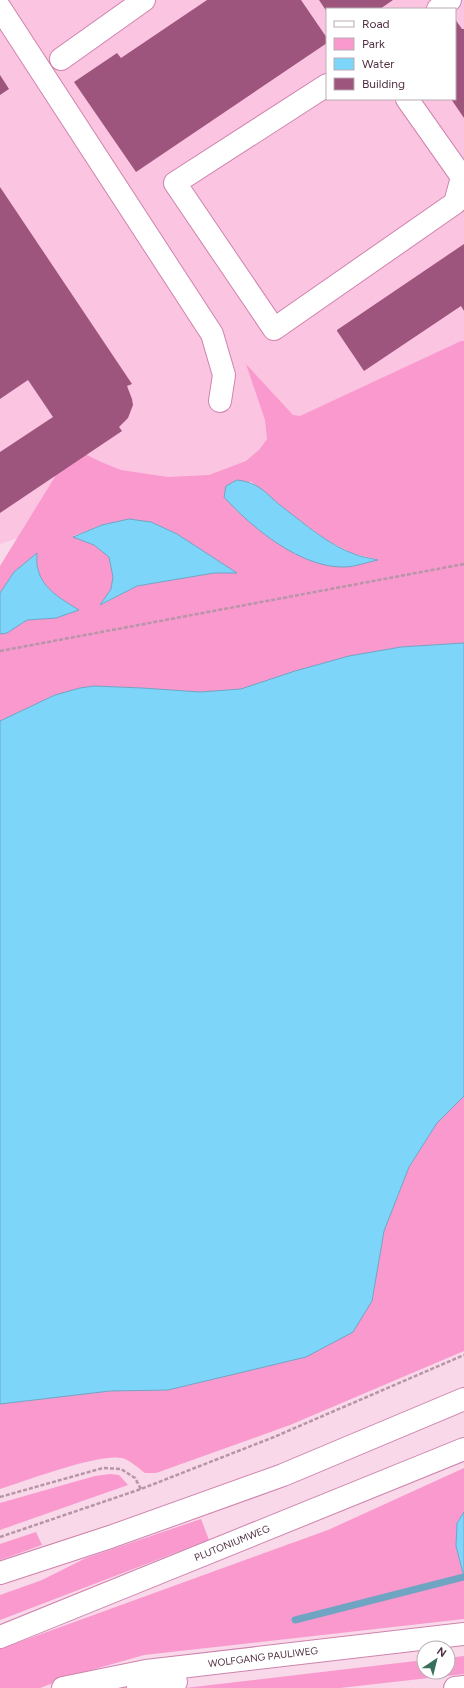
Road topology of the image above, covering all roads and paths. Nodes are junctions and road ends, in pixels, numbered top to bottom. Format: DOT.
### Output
graph roads {
  1 [pos="144,0"];
  2 [pos="450,0"];
  3 [pos="0,8"];
  4 [pos="439,8"];
  5 [pos="61,59"];
  6 [pos="326,86"];
  7 [pos="408,100"];
  8 [pos="220,400"];
  9 [pos="464,564"];
  10 [pos="0,651"];
  11 [pos="464,1355"];
  12 [pos="464,1399"];
  13 [pos="464,1449"];
  14 [pos="141,1489"];
  15 [pos="0,1497"];
  16 [pos="0,1537"];
  17 [pos="0,1573"];
  18 [pos="464,1634"];
  19 [pos="0,1637"];
  20 [pos="416,1652"];
  21 [pos="464,1687"];
  22 [pos="63,1688"];
  23 [pos="138,1688"];
  24 [pos="455,1688"];
  1 -- 5 [label="main road"];
  2 -- 4 [label="main road"];
  3 -- 8 [label="main road"];
  6 -- 7 [label="main road"];
  9 -- 10 [label="path"];
  11 -- 14 [label="path"];
  12 -- 17 [label="main road"];
  13 -- 19 [label="main road, PLUTONIUMWEG"];
  14 -- 15 [label="path"];
  14 -- 16 [label="path"];
  18 -- 22 [label="main road, WOLFGANG PAULIWEG"];
  20 -- 23 [label="main road, WOLFGANG PAULIWEG"];
  21 -- 24 [label="main road"];
}
